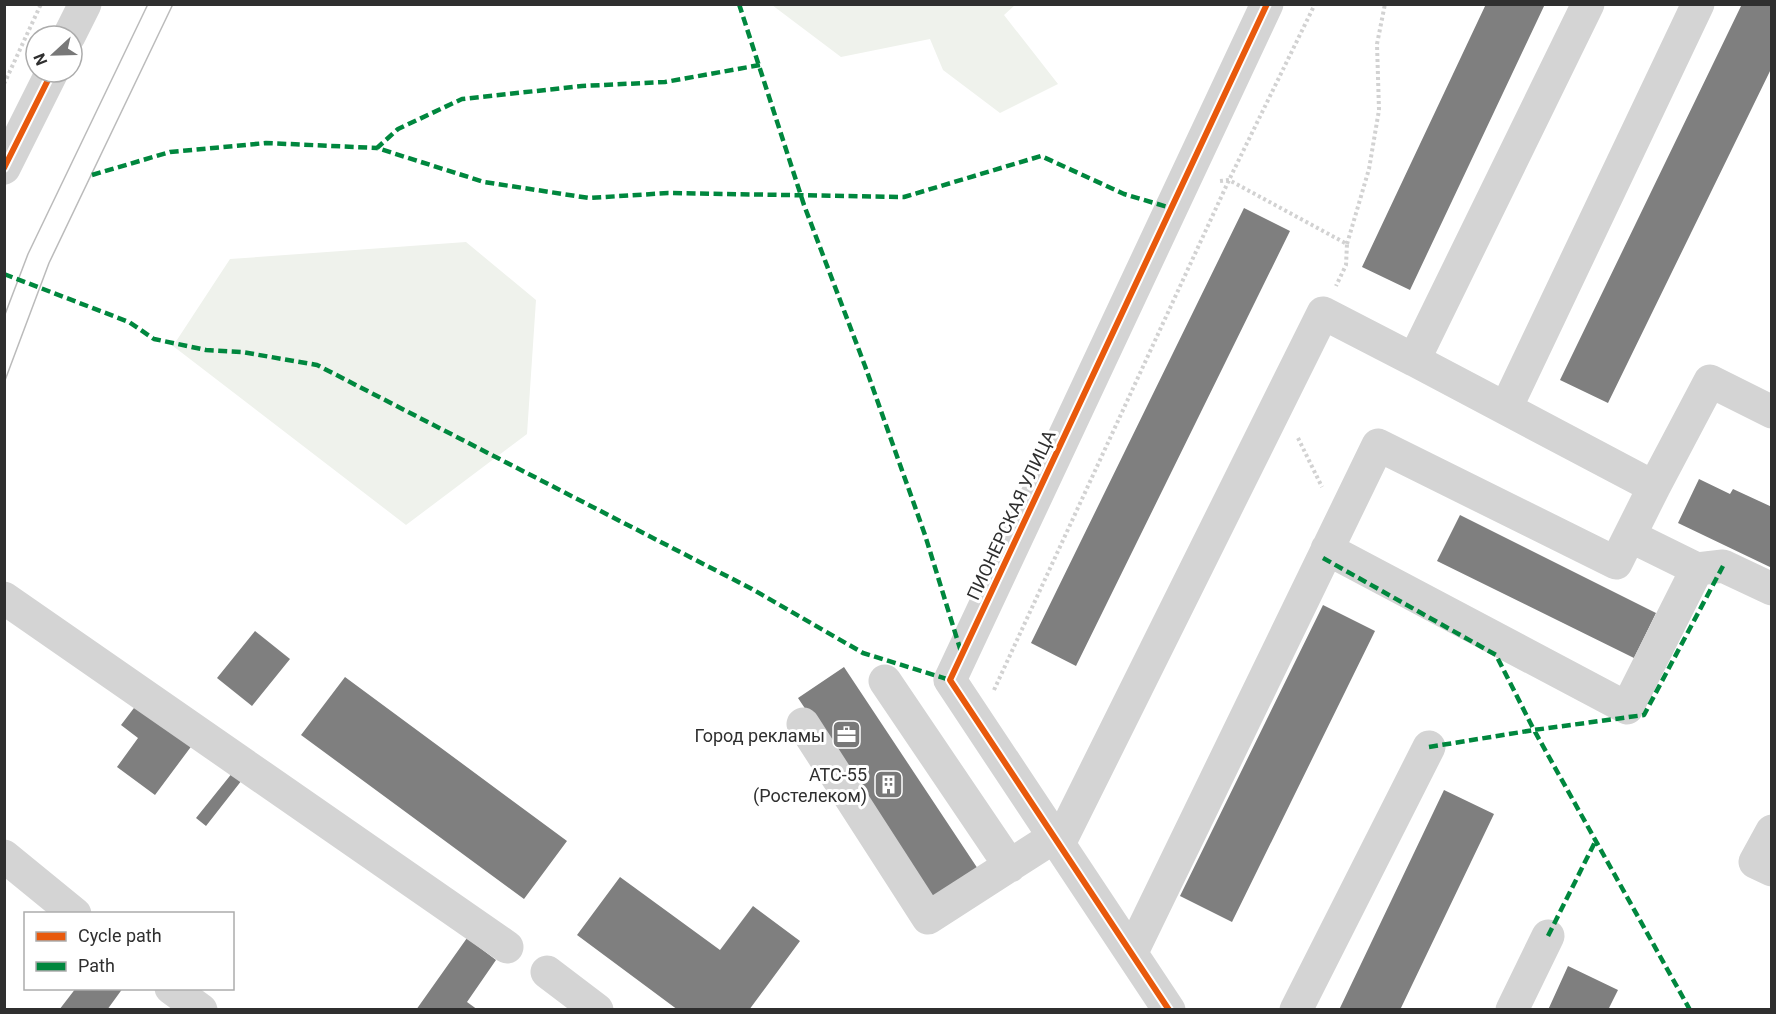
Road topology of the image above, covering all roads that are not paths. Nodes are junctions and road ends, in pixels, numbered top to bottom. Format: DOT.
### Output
graph roads {
  1 [pos="85,4"];
  2 [pos="1267,4"];
  3 [pos="1588,4"];
  4 [pos="1698,4"];
  5 [pos="75,24"];
  6 [pos="46,84"];
  7 [pos="4,168"];
  8 [pos="1414,360"];
  9 [pos="1506,408"];
  10 [pos="1772,412"];
  11 [pos="1654,487"];
  12 [pos="1334,536"];
  13 [pos="1630,536"];
  14 [pos="1696,569"];
  15 [pos="1772,589"];
  16 [pos="4,598"];
  17 [pos="885,681"];
  18 [pos="803,724"];
  19 [pos="1429,747"];
  20 [pos="1772,831"];
  21 [pos="1056,841"];
  22 [pos="4,856"];
  23 [pos="1010,866"];
  24 [pos="1772,870"];
  25 [pos="73,912"];
  26 [pos="1548,936"];
  27 [pos="507,947"];
  28 [pos="1132,952"];
  29 [pos="547,972"];
  30 [pos="174,990"];
  31 [pos="588,1007"];
  32 [pos="201,1010"];
  33 [pos="1169,1010"];
  34 [pos="1296,1010"];
  35 [pos="1512,1010"];
  1 -- 5 [label="street"];
  2 -- 21 [label="street, ПИОНЕРСКАЯ УЛИЦА"];
  3 -- 8 [label="street"];
  4 -- 9 [label="street"];
  6 -- 7 [label="street"];
  8 -- 9 [label="street"];
  8 -- 21 [label="street"];
  9 -- 11 [label="street"];
  10 -- 11 [label="street"];
  11 -- 13 [label="street"];
  12 -- 13 [label="street"];
  12 -- 14 [label="street"];
  12 -- 28 [label="street"];
  13 -- 14 [label="street"];
  14 -- 15 [label="street"];
  16 -- 27 [label="street"];
  17 -- 23 [label="street"];
  18 -- 23 [label="street"];
  19 -- 34 [label="street"];
  20 -- 24 [label="street"];
  21 -- 23 [label="street"];
  21 -- 28 [label="street, ПИОНЕРСКАЯ УЛИЦА"];
  22 -- 25 [label="street"];
  26 -- 35 [label="street"];
  28 -- 33 [label="street, ПИОНЕРСКАЯ УЛИЦА"];
  29 -- 31 [label="street"];
  30 -- 32 [label="street"];
}
